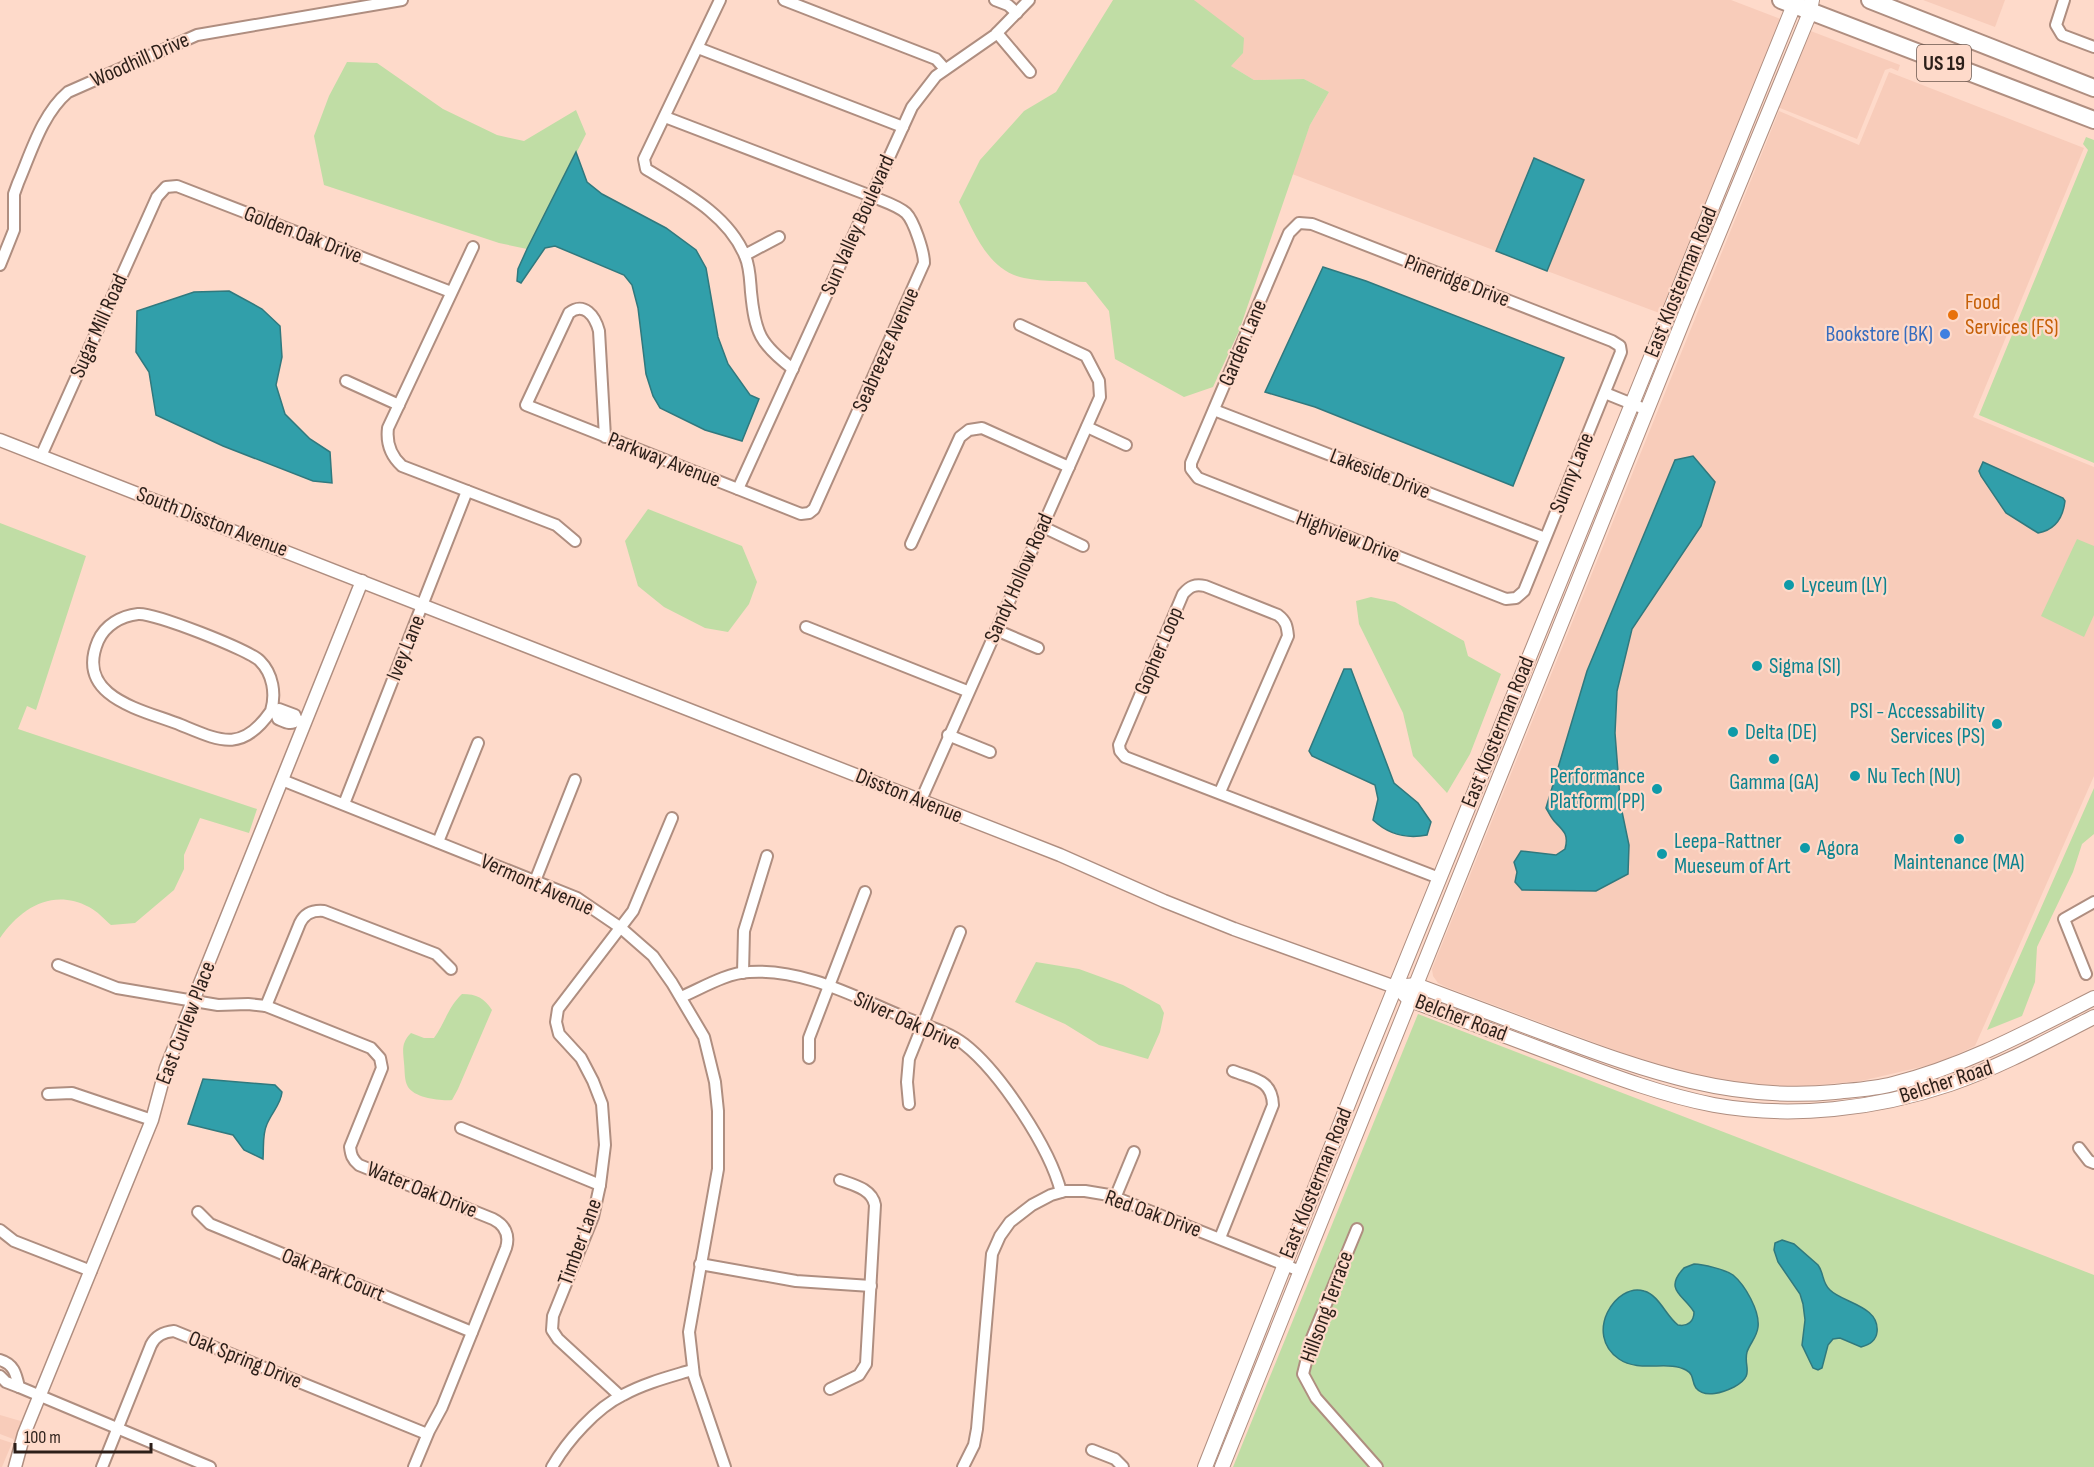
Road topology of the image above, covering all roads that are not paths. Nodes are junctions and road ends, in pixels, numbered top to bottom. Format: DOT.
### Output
graph roads {
  1 [pos="402,0"];
  2 [pos="720,0"];
  3 [pos="784,0"];
  4 [pos="995,0"];
  5 [pos="1029,0"];
  6 [pos="1870,0"];
  7 [pos="2064,0"];
  8 [pos="1799,3"];
  9 [pos="1017,13"];
  10 [pos="997,33"];
  11 [pos="2094,47"];
  12 [pos="698,48"];
  13 [pos="945,69"];
  14 [pos="1030,72"];
  15 [pos="2094,88"];
  16 [pos="664,117"];
  17 [pos="2094,120"];
  18 [pos="903,127"];
  19 [pos="871,196"];
  20 [pos="157,197"];
  21 [pos="1299,223"];
  22 [pos="779,237"];
  23 [pos="473,247"];
  24 [pos="745,255"];
  25 [pos="0,265"];
  26 [pos="451,292"];
  27 [pos="1020,325"];
  28 [pos="1615,342"];
  29 [pos="793,369"];
  30 [pos="346,381"];
  31 [pos="1605,393"];
  32 [pos="1631,404"];
  33 [pos="399,405"];
  34 [pos="1214,410"];
  35 [pos="1647,411"];
  36 [pos="1087,427"];
  37 [pos="605,437"];
  38 [pos="0,440"];
  39 [pos="1126,445"];
  40 [pos="41,456"];
  41 [pos="1191,466"];
  42 [pos="1070,467"];
  43 [pos="738,489"];
  44 [pos="467,491"];
  45 [pos="801,514"];
  46 [pos="1043,527"];
  47 [pos="1545,538"];
  48 [pos="575,541"];
  49 [pos="911,544"];
  50 [pos="1083,546"];
  51 [pos="363,581"];
  52 [pos="1512,599"];
  53 [pos="423,605"];
  54 [pos="806,627"];
  55 [pos="996,630"];
  56 [pos="1038,648"];
  57 [pos="967,691"];
  58 [pos="273,712"];
  59 [pos="301,721"];
  60 [pos="948,735"];
  61 [pos="478,743"];
  62 [pos="990,752"];
  63 [pos="282,780"];
  64 [pos="575,780"];
  65 [pos="1220,792"];
  66 [pos="921,800"];
  67 [pos="344,804"];
  68 [pos="672,818"];
  69 [pos="438,842"];
  70 [pos="767,856"];
  71 [pos="1439,878"];
  72 [pos="535,880"];
  73 [pos="865,891"];
  74 [pos="2094,902"];
  75 [pos="621,928"];
  76 [pos="960,932"];
  77 [pos="58,965"];
  78 [pos="451,969"];
  79 [pos="743,973"];
  80 [pos="2086,974"];
  81 [pos="1416,985"];
  82 [pos="828,986"];
  83 [pos="1395,987"];
  84 [pos="681,997"];
  85 [pos="2094,998"];
  86 [pos="194,1000"];
  87 [pos="1410,1000"];
  88 [pos="266,1006"];
  89 [pos="2094,1017"];
  90 [pos="922,1025"];
  91 [pos="809,1058"];
  92 [pos="1233,1071"];
  93 [pos="48,1094"];
  94 [pos="909,1104"];
  95 [pos="152,1120"];
  96 [pos="460,1128"];
  97 [pos="2079,1148"];
  98 [pos="1134,1152"];
  99 [pos="2094,1163"];
  100 [pos="840,1180"];
  101 [pos="600,1185"];
  102 [pos="1061,1192"];
  103 [pos="1115,1198"];
  104 [pos="198,1212"];
  105 [pos="1357,1229"];
  106 [pos="0,1230"];
  107 [pos="1220,1238"];
  108 [pos="700,1264"];
  109 [pos="1284,1264"];
  110 [pos="91,1271"];
  111 [pos="1300,1271"];
  112 [pos="871,1286"];
  113 [pos="472,1332"];
  114 [pos="0,1360"];
  115 [pos="692,1370"];
  116 [pos="0,1376"];
  117 [pos="19,1387"];
  118 [pos="830,1389"];
  119 [pos="40,1396"];
  120 [pos="620,1396"];
  121 [pos="117,1429"];
  122 [pos="427,1434"];
  123 [pos="1092,1450"];
  124 [pos="15,1467"];
  125 [pos="102,1467"];
  126 [pos="210,1467"];
  127 [pos="414,1467"];
  128 [pos="552,1467"];
  129 [pos="725,1467"];
  130 [pos="963,1467"];
  131 [pos="1123,1467"];
  132 [pos="1205,1467"];
  133 [pos="1222,1467"];
  134 [pos="1377,1467"];
  1 -- 25 [label="street, Woodhill Drive"];
  2 -- 12 [label="street"];
  3 -- 13 [label="street"];
  4 -- 9 [label="street"];
  5 -- 9 [label="street, Sun Valley Boulevard"];
  6 -- 15 [label="highway, US 19"];
  7 -- 11 [label="street"];
  8 -- 17 [label="highway, US 19"];
  8 -- 32 [label="main road, East Klosterman Road"];
  8 -- 35 [label="main road, East Klosterman Road"];
  9 -- 10 [label="street, Sun Valley Boulevard"];
  10 -- 13 [label="street, Sun Valley Boulevard"];
  10 -- 14 [label="street"];
  12 -- 16 [label="street"];
  12 -- 18 [label="street"];
  13 -- 18 [label="street, Sun Valley Boulevard"];
  16 -- 19 [label="street, Seabreeze Avenue"];
  16 -- 24 [label="street"];
  18 -- 19 [label="street, Sun Valley Boulevard"];
  19 -- 29 [label="street, Sun Valley Boulevard"];
  19 -- 45 [label="street, Seabreeze Avenue"];
  20 -- 26 [label="street, Golden Oak Drive"];
  20 -- 40 [label="street, Sugar Mill Road"];
  21 -- 28 [label="street, Pineridge Drive"];
  21 -- 34 [label="street, Garden Lane"];
  22 -- 24 [label="street"];
  23 -- 26 [label="street"];
  24 -- 29 [label="street"];
  26 -- 33 [label="street"];
  27 -- 36 [label="street, Sandy Hollow Road"];
  28 -- 31 [label="street, Sunny Lane"];
  29 -- 43 [label="street, Sun Valley Boulevard"];
  30 -- 33 [label="street"];
  31 -- 32 [label="street"];
  31 -- 47 [label="street, Sunny Lane"];
  32 -- 35 [label="street"];
  32 -- 71 [label="main road, East Klosterman Road"];
  33 -- 44 [label="street"];
  34 -- 41 [label="street, Garden Lane"];
  34 -- 47 [label="street, Lakeside Drive"];
  35 -- 81 [label="main road, East Klosterman Road"];
  36 -- 39 [label="street"];
  36 -- 42 [label="street, Sandy Hollow Road"];
  37 -- 37 [label="street, Parkway Avenue"];
  37 -- 43 [label="street, Parkway Avenue"];
  38 -- 40 [label="street, South Disston Avenue"];
  40 -- 51 [label="street, South Disston Avenue"];
  41 -- 52 [label="street, Highview Drive"];
  42 -- 46 [label="street, Sandy Hollow Road"];
  42 -- 49 [label="street"];
  43 -- 45 [label="street, Parkway Avenue"];
  44 -- 48 [label="street"];
  44 -- 53 [label="street, Ivey Lane"];
  46 -- 50 [label="street"];
  46 -- 55 [label="street, Sandy Hollow Road"];
  47 -- 52 [label="street, Sunny Lane"];
  51 -- 53 [label="street, South Disston Avenue"];
  51 -- 59 [label="street, East Curlew Place"];
  53 -- 66 [label="street, Disston Avenue"];
  53 -- 67 [label="street, Ivey Lane"];
  54 -- 57 [label="street"];
  55 -- 56 [label="street"];
  55 -- 57 [label="street, Sandy Hollow Road"];
  57 -- 60 [label="street, Sandy Hollow Road"];
  58 -- 58 [label="street"];
  58 -- 59 [label="street"];
  59 -- 63 [label="street, East Curlew Place"];
  60 -- 62 [label="street"];
  60 -- 66 [label="street, Sandy Hollow Road"];
  61 -- 69 [label="street"];
  63 -- 67 [label="street, Vermont Avenue"];
  63 -- 86 [label="street, East Curlew Place"];
  64 -- 72 [label="street"];
  65 -- 65 [label="street, Gopher Loop"];
  65 -- 71 [label="street, Gopher Loop"];
  66 -- 83 [label="street, Disston Avenue"];
  67 -- 69 [label="street, Vermont Avenue"];
  68 -- 75 [label="street, Timber Lane"];
  69 -- 72 [label="street, Vermont Avenue"];
  70 -- 79 [label="street"];
  71 -- 83 [label="main road, East Klosterman Road"];
  72 -- 75 [label="street, Vermont Avenue"];
  73 -- 82 [label="street"];
  74 -- 80 [label="street"];
  75 -- 84 [label="street, Vermont Avenue"];
  75 -- 101 [label="street, Timber Lane"];
  76 -- 90 [label="street"];
  77 -- 86 [label="street, Water Oak Drive"];
  78 -- 88 [label="street"];
  79 -- 82 [label="street, Silver Oak Drive"];
  79 -- 84 [label="street, Silver Oak Drive"];
  81 -- 83 [label="main road, Belcher Road"];
  81 -- 85 [label="main road, Belcher Road"];
  81 -- 87 [label="main road, East Klosterman Road"];
  82 -- 90 [label="street, Silver Oak Drive"];
  82 -- 91 [label="street"];
  83 -- 87 [label="main road, Belcher Road"];
  83 -- 109 [label="main road, East Klosterman Road"];
  84 -- 108 [label="street, Vermont Avenue"];
  86 -- 88 [label="street, Water Oak Drive"];
  86 -- 95 [label="street, East Curlew Place"];
  87 -- 89 [label="main road, Belcher Road"];
  87 -- 111 [label="main road, East Klosterman Road"];
  88 -- 113 [label="street, Water Oak Drive"];
  90 -- 94 [label="street"];
  90 -- 102 [label="street, Silver Oak Drive"];
  92 -- 107 [label="street"];
  93 -- 95 [label="street"];
  95 -- 110 [label="street, East Curlew Place"];
  96 -- 101 [label="street"];
  97 -- 99 [label="street"];
  98 -- 103 [label="street"];
  100 -- 112 [label="street"];
  101 -- 120 [label="street, Timber Lane"];
  102 -- 103 [label="street, Red Oak Drive"];
  102 -- 130 [label="street, Red Oak Drive"];
  103 -- 107 [label="street, Red Oak Drive"];
  104 -- 113 [label="street, Oak Park Court"];
  105 -- 134 [label="street, Hillsong Terrace"];
  106 -- 110 [label="street"];
  107 -- 109 [label="street, Red Oak Drive"];
  108 -- 112 [label="street"];
  108 -- 115 [label="street, Vermont Avenue"];
  109 -- 111 [label="street, Red Oak Drive"];
  109 -- 132 [label="main road, East Klosterman Road"];
  110 -- 119 [label="street, East Curlew Place"];
  111 -- 133 [label="main road, East Klosterman Road"];
  112 -- 118 [label="street"];
  113 -- 122 [label="street"];
  114 -- 117 [label="street"];
  115 -- 120 [label="street"];
  115 -- 129 [label="street, Vermont Avenue"];
  116 -- 117 [label="street"];
  117 -- 119 [label="street"];
  119 -- 121 [label="street"];
  119 -- 124 [label="street, East Curlew Place"];
  120 -- 128 [label="street"];
  121 -- 122 [label="street, Oak Spring Drive"];
  121 -- 125 [label="street, Oak Spring Drive"];
  121 -- 126 [label="street"];
  122 -- 127 [label="street"];
  123 -- 131 [label="street"];
}
